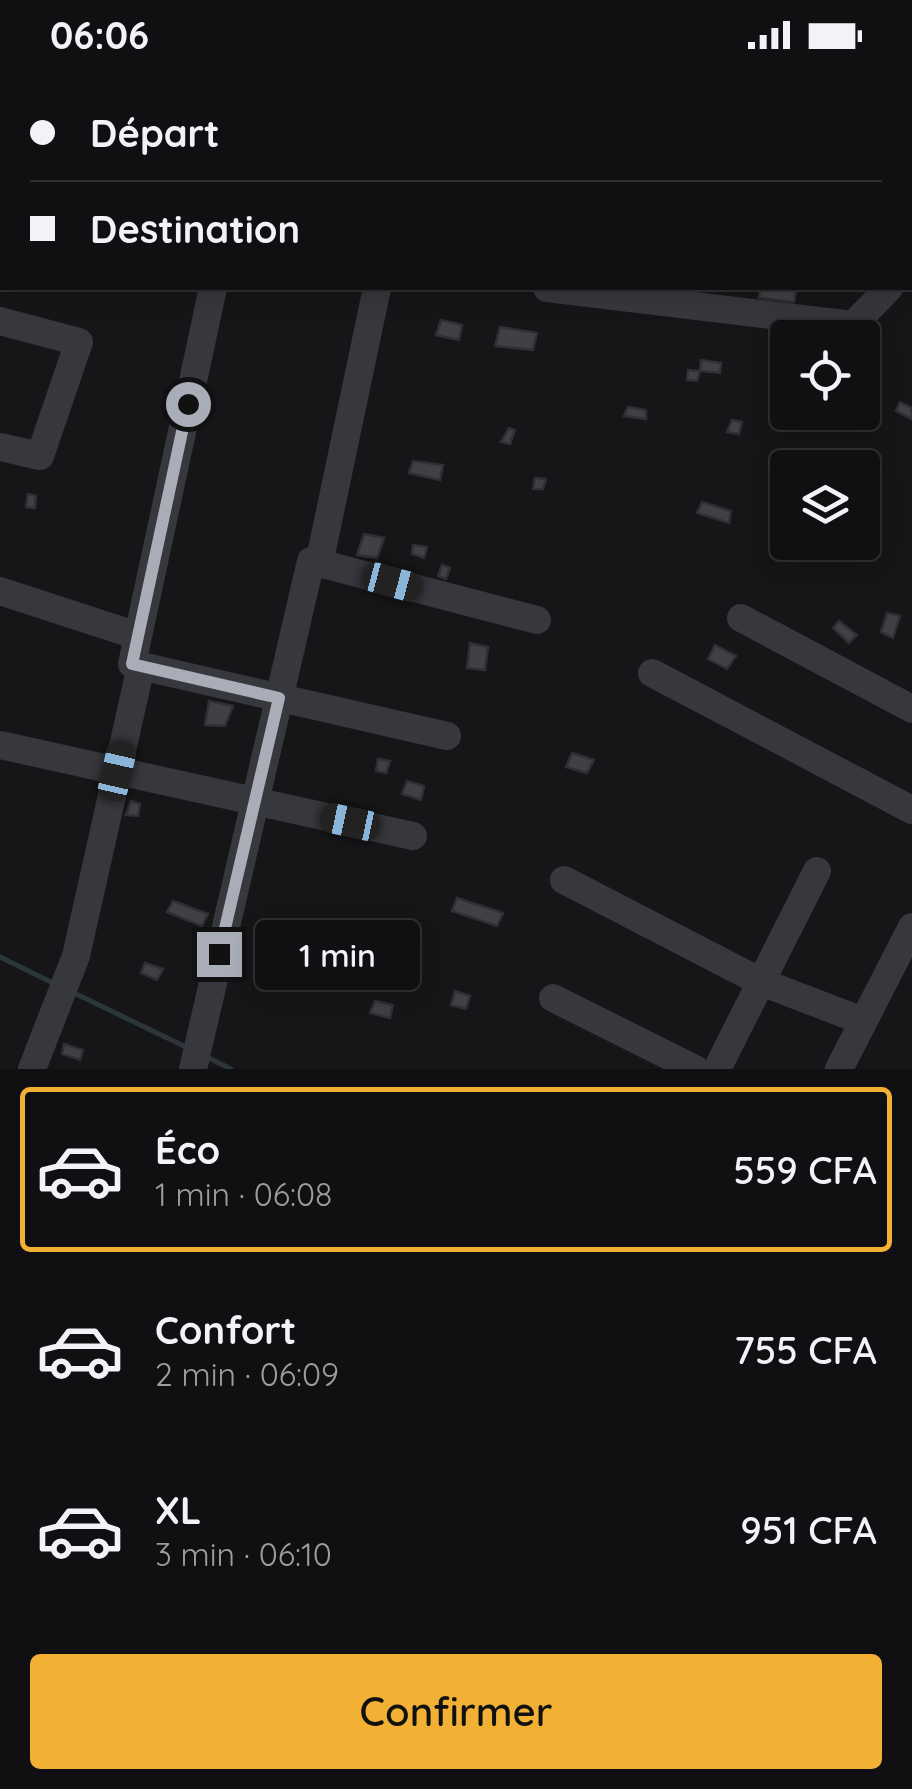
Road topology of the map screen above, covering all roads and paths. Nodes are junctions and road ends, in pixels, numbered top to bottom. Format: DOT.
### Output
graph roads {
  1 [pos="213,290"];
  2 [pos="377,290"];
  3 [pos="582,290"];
  4 [pos="886,290"];
  5 [pos="689,296"];
  6 [pos="0,320"];
  7 [pos="0,447"];
  8 [pos="318,564"];
  9 [pos="0,591"];
  10 [pos="741,618"];
  11 [pos="538,620"];
  12 [pos="138,636"];
  13 [pos="141,666"];
  14 [pos="652,673"];
  15 [pos="279,698"];
  16 [pos="912,709"];
  17 [pos="447,736"];
  18 [pos="0,745"];
  19 [pos="117,771"];
  20 [pos="255,801"];
  21 [pos="912,810"];
  22 [pos="413,836"];
  23 [pos="816,871"];
  24 [pos="564,880"];
  25 [pos="912,926"];
  26 [pos="761,982"];
  27 [pos="553,998"];
  28 [pos="864,1021"];
  29 [pos="32,1069"];
  30 [pos="192,1069"];
  31 [pos="695,1069"];
  32 [pos="717,1069"];
  33 [pos="839,1069"];
  1 -- 12 [label="street"];
  2 -- 8 [label="street"];
  3 -- 5 [label="street"];
  4 -- 5 [label="street"];
  6 -- 7 [label="street"];
  8 -- 11 [label="street"];
  8 -- 15 [label="street"];
  9 -- 12 [label="street"];
  10 -- 16 [label="street"];
  12 -- 13 [label="street"];
  13 -- 15 [label="street"];
  13 -- 19 [label="street"];
  14 -- 21 [label="street"];
  15 -- 17 [label="street"];
  15 -- 20 [label="street"];
  18 -- 19 [label="street"];
  19 -- 20 [label="street"];
  19 -- 29 [label="street"];
  20 -- 22 [label="street"];
  20 -- 30 [label="street"];
  23 -- 26 [label="street"];
  24 -- 26 [label="street"];
  25 -- 28 [label="street"];
  26 -- 28 [label="street"];
  26 -- 32 [label="street"];
  27 -- 31 [label="street"];
  28 -- 33 [label="street"];
}
